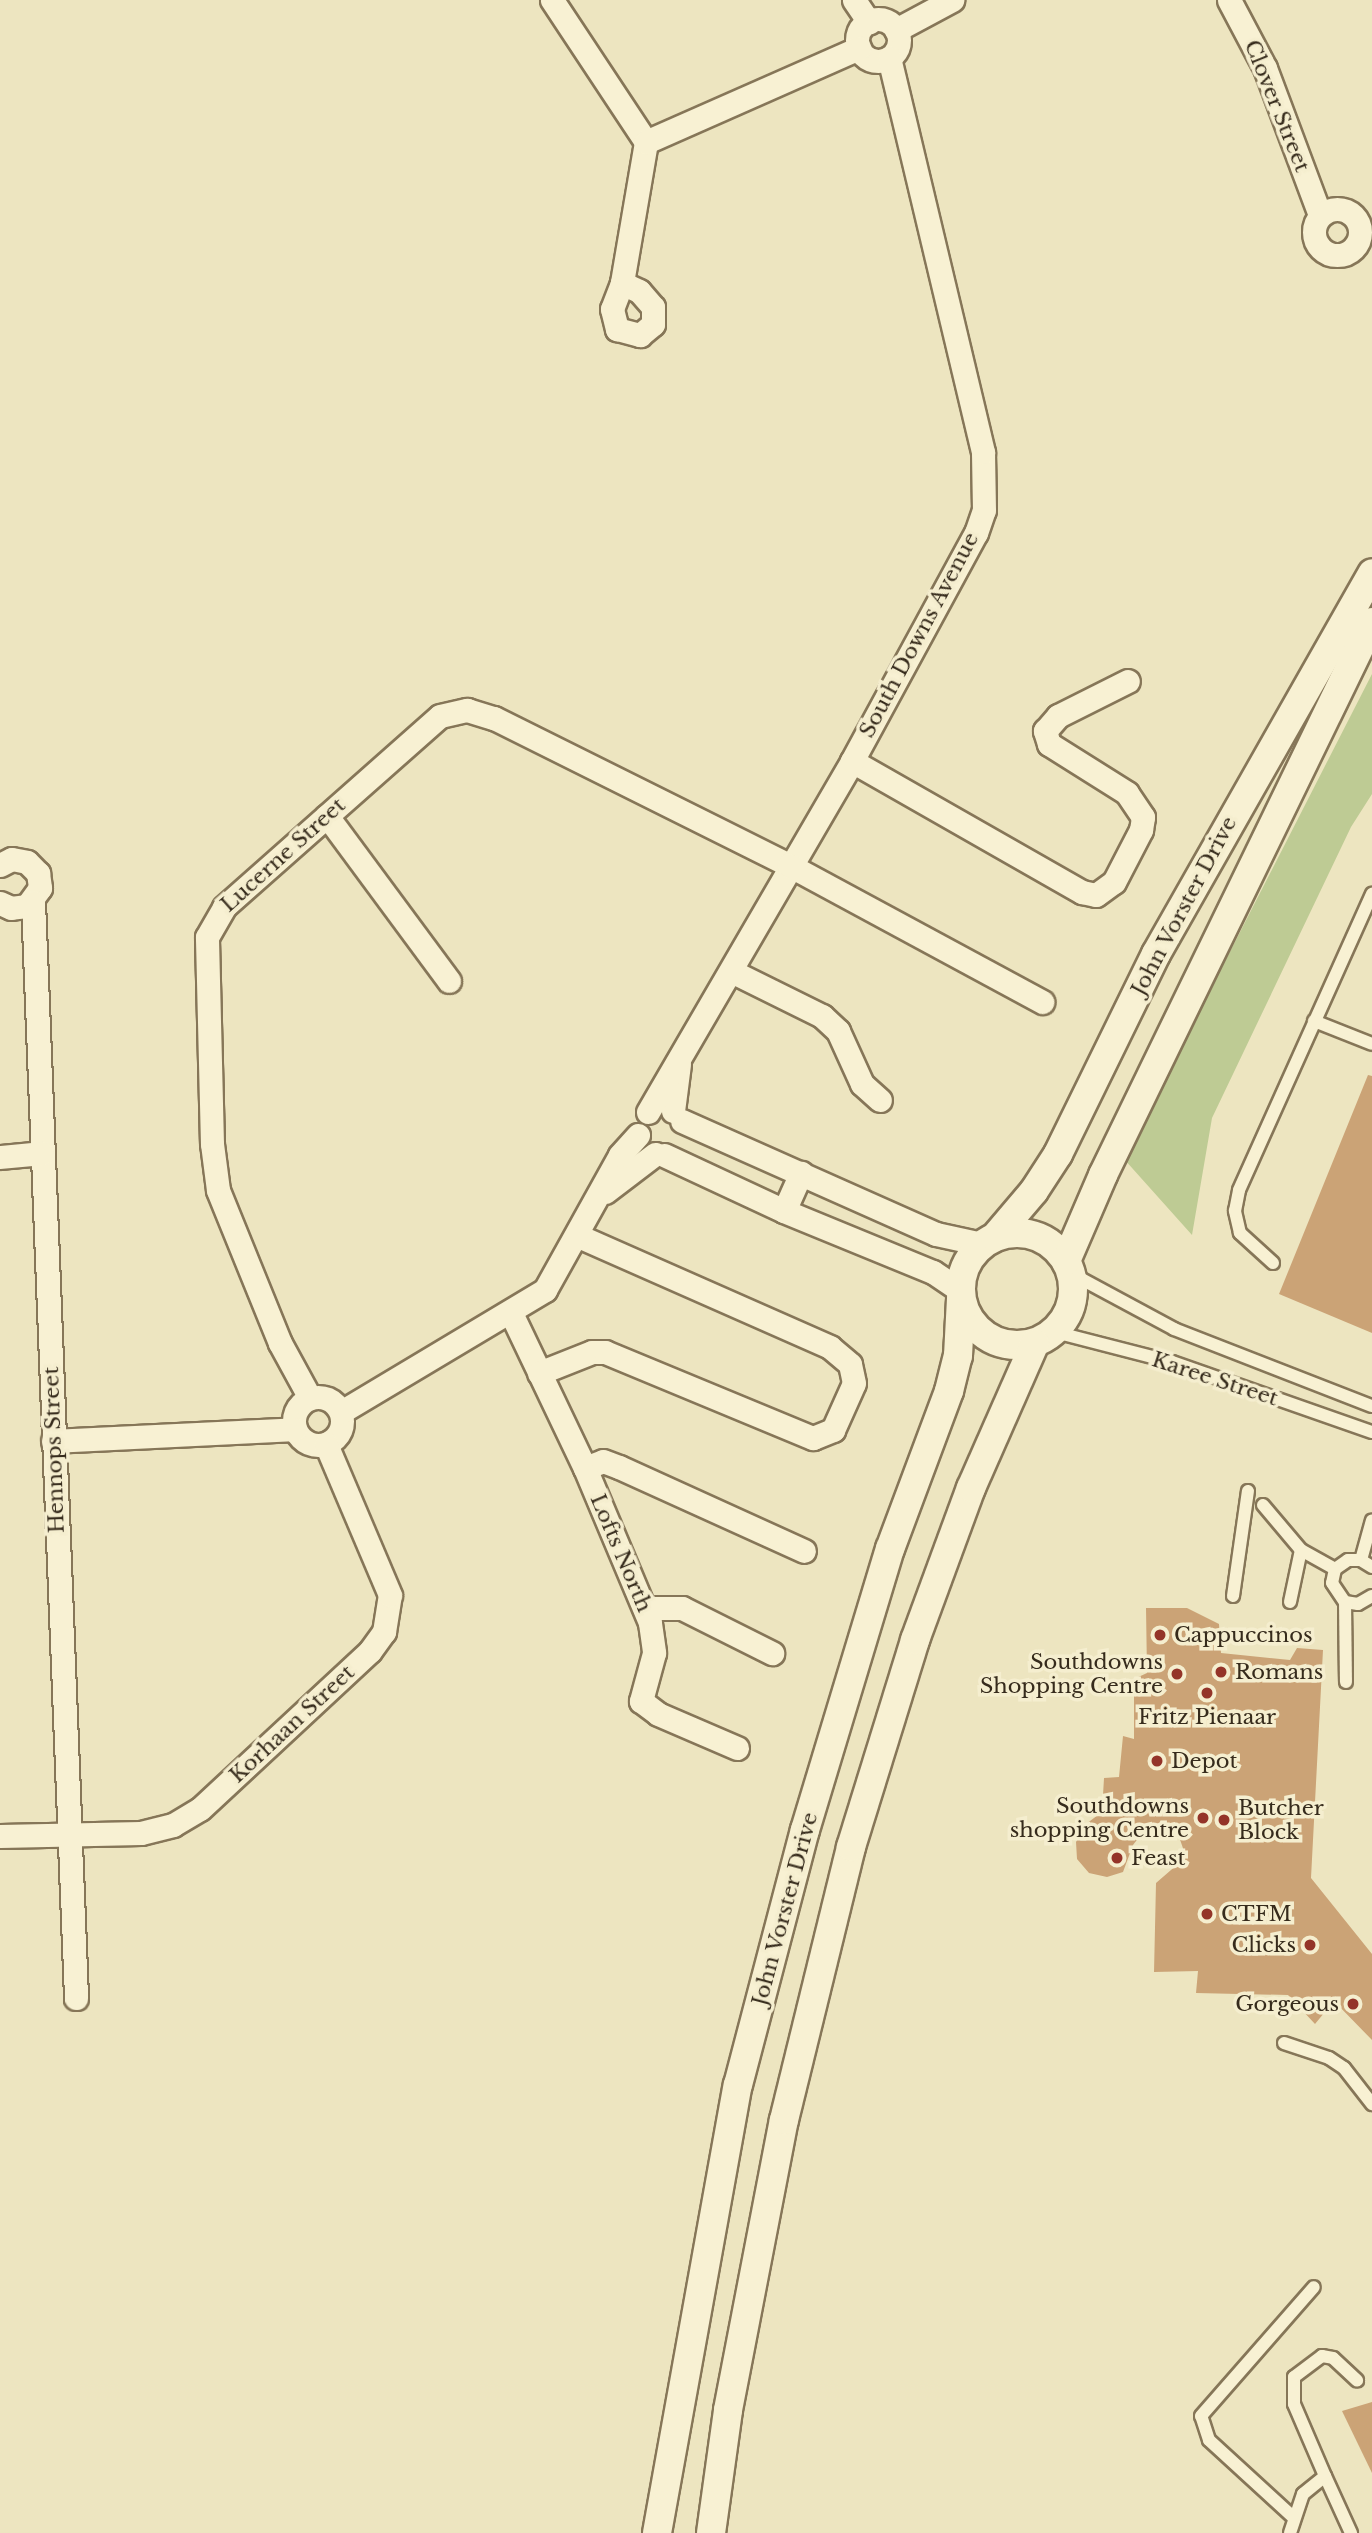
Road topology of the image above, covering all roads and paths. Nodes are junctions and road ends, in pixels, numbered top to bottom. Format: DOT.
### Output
graph roads {
  1 [pos="552,0"];
  2 [pos="854,0"];
  3 [pos="952,0"];
  4 [pos="1229,0"];
  5 [pos="869,22"];
  6 [pos="896,30"];
  7 [pos="859,48"];
  8 [pos="889,58"];
  9 [pos="646,142"];
  10 [pos="1320,215"];
  11 [pos="622,284"];
  12 [pos="1372,573"];
  13 [pos="1372,622"];
  14 [pos="1128,681"];
  15 [pos="852,761"];
  16 [pos="327,816"];
  17 [pos="0,865"];
  18 [pos="789,865"];
  19 [pos="1372,894"];
  20 [pos="33,902"];
  21 [pos="0,903"];
  22 [pos="731,971"];
  23 [pos="449,981"];
  24 [pos="1042,1002"];
  25 [pos="1314,1021"];
  26 [pos="1372,1044"];
  27 [pos="682,1051"];
  28 [pos="880,1100"];
  29 [pos="648,1112"];
  30 [pos="678,1116"];
  31 [pos="638,1135"];
  32 [pos="42,1153"];
  33 [pos="660,1154"];
  34 [pos="0,1157"];
  35 [pos="801,1173"];
  36 [pos="600,1197"];
  37 [pos="784,1211"];
  38 [pos="578,1236"];
  39 [pos="988,1241"];
  40 [pos="1273,1263"];
  41 [pos="1069,1267"];
  42 [pos="961,1294"];
  43 [pos="511,1313"];
  44 [pos="1045,1338"];
  45 [pos="539,1373"];
  46 [pos="310,1398"];
  47 [pos="1372,1406"];
  48 [pos="341,1412"];
  49 [pos="295,1429"];
  50 [pos="1372,1432"];
  51 [pos="53,1441"];
  52 [pos="327,1444"];
  53 [pos="585,1468"];
  54 [pos="1248,1491"];
  55 [pos="1263,1505"];
  56 [pos="1372,1520"];
  57 [pos="1301,1550"];
  58 [pos="804,1551"];
  59 [pos="1367,1563"];
  60 [pos="1335,1569"];
  61 [pos="1233,1596"];
  62 [pos="1372,1596"];
  63 [pos="1290,1602"];
  64 [pos="1345,1602"];
  65 [pos="645,1608"];
  66 [pos="772,1653"];
  67 [pos="1346,1682"];
  68 [pos="737,1748"];
  69 [pos="71,1833"];
  70 [pos="0,1836"];
  71 [pos="76,1998"];
  72 [pos="1284,2043"];
  73 [pos="1372,2104"];
  74 [pos="1314,2287"];
  75 [pos="1357,2380"];
  76 [pos="1325,2476"];
  77 [pos="1293,2517"];
  78 [pos="657,2533"];
  79 [pos="712,2533"];
  80 [pos="1290,2533"];
  81 [pos="1351,2533"];
  1 -- 9 [label="street"];
  2 -- 5 [label="street"];
  3 -- 6 [label="street"];
  4 -- 10 [label="street, Clover Street"];
  5 -- 6 [label="street"];
  5 -- 7 [label="street"];
  6 -- 8 [label="street"];
  7 -- 8 [label="street"];
  7 -- 9 [label="street"];
  8 -- 15 [label="street, South Downs Avenue"];
  9 -- 11 [label="street"];
  12 -- 39 [label="street, John Vorster Drive"];
  13 -- 41 [label="street, John Vorster Drive"];
  14 -- 15 [label="street"];
  15 -- 18 [label="street, South Downs Avenue"];
  16 -- 18 [label="street, Lucerne Street"];
  16 -- 23 [label="street"];
  16 -- 46 [label="street, Lucerne Street"];
  17 -- 20 [label="street, Hennops Street"];
  18 -- 22 [label="street, South Downs Avenue"];
  18 -- 24 [label="street, Lucerne Street"];
  19 -- 25 [label="lane"];
  20 -- 21 [label="street"];
  20 -- 32 [label="street, Hennops Street"];
  22 -- 27 [label="street, South Downs Avenue"];
  22 -- 28 [label="street"];
  25 -- 26 [label="lane"];
  25 -- 40 [label="lane"];
  27 -- 29 [label="street, South Downs Avenue"];
  27 -- 30 [label="street, South Downs Avenue"];
  29 -- 30 [label="street"];
  29 -- 31 [label="street"];
  30 -- 33 [label="street"];
  30 -- 35 [label="street"];
  31 -- 33 [label="street"];
  31 -- 36 [label="street"];
  32 -- 34 [label="street"];
  32 -- 51 [label="street, Hennops Street"];
  33 -- 36 [label="street"];
  33 -- 37 [label="street"];
  35 -- 37 [label="street"];
  35 -- 39 [label="street"];
  36 -- 38 [label="street"];
  37 -- 42 [label="street"];
  38 -- 43 [label="street"];
  38 -- 45 [label="street"];
  39 -- 41 [label="street"];
  39 -- 42 [label="street"];
  41 -- 44 [label="street"];
  41 -- 47 [label="lane, Karee Street"];
  42 -- 44 [label="street"];
  42 -- 78 [label="street, John Vorster Drive"];
  43 -- 45 [label="street, Lofts North"];
  43 -- 48 [label="street"];
  44 -- 50 [label="lane, Karee Street"];
  44 -- 79 [label="street"];
  45 -- 53 [label="street, Lofts North"];
  46 -- 48 [label="street"];
  46 -- 49 [label="street"];
  48 -- 52 [label="street"];
  49 -- 51 [label="street"];
  49 -- 52 [label="street"];
  51 -- 69 [label="street, Hennops Street"];
  52 -- 69 [label="street, Korhaan Street"];
  53 -- 58 [label="street"];
  53 -- 65 [label="street, Lofts North"];
  54 -- 61 [label="lane"];
  55 -- 57 [label="lane"];
  56 -- 59 [label="lane"];
  57 -- 60 [label="lane"];
  57 -- 63 [label="lane"];
  59 -- 60 [label="lane"];
  60 -- 64 [label="lane"];
  62 -- 64 [label="lane"];
  64 -- 67 [label="lane"];
  65 -- 66 [label="street"];
  65 -- 68 [label="street, Lofts North"];
  69 -- 70 [label="street, Korhaan Street"];
  69 -- 71 [label="street, Hennops Street"];
  72 -- 73 [label="lane"];
  74 -- 77 [label="lane"];
  75 -- 76 [label="lane"];
  76 -- 77 [label="lane"];
  76 -- 81 [label="lane"];
  77 -- 80 [label="lane"];
}
